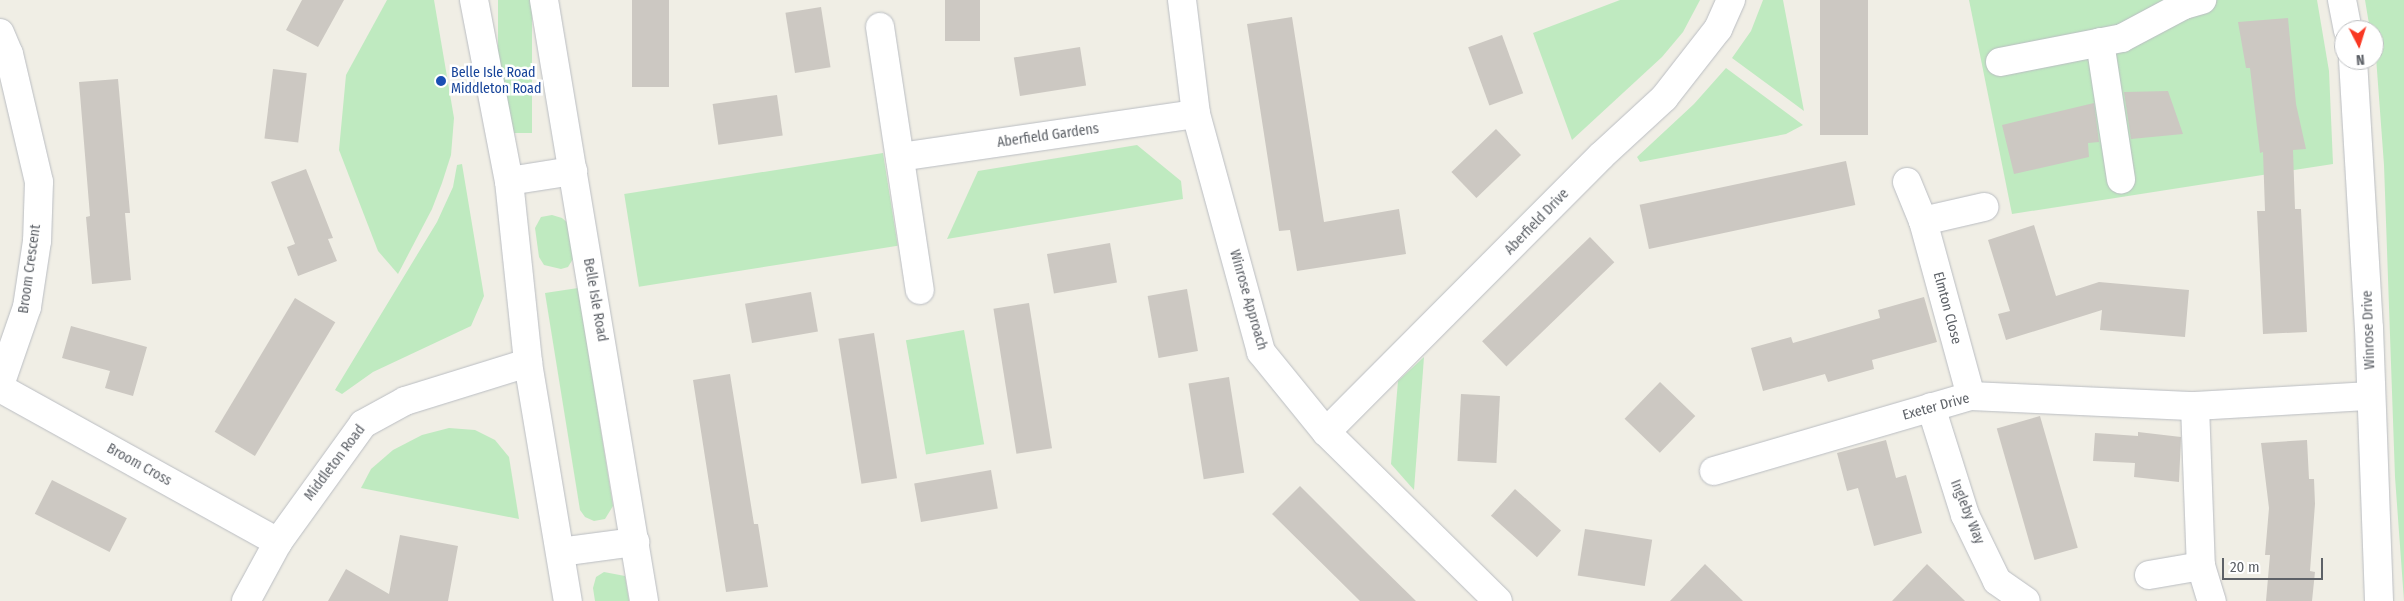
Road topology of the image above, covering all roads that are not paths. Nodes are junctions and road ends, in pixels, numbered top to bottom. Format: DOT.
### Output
graph roads {
  1 [pos="474,0"];
  2 [pos="544,0"];
  3 [pos="1182,0"];
  4 [pos="1731,0"];
  5 [pos="2202,0"];
  6 [pos="2342,0"];
  7 [pos="2346,20"];
  8 [pos="880,27"];
  9 [pos="0,33"];
  10 [pos="2100,42"];
  11 [pos="2000,62"];
  12 [pos="2354,70"];
  13 [pos="1196,114"];
  14 [pos="900,157"];
  15 [pos="573,171"];
  16 [pos="2121,179"];
  17 [pos="509,181"];
  18 [pos="1907,182"];
  19 [pos="1984,207"];
  20 [pos="1923,221"];
  21 [pos="920,290"];
  22 [pos="528,363"];
  23 [pos="0,387"];
  24 [pos="1971,396"];
  25 [pos="2371,396"];
  26 [pos="2195,406"];
  27 [pos="1931,407"];
  28 [pos="1326,432"];
  29 [pos="1714,471"];
  30 [pos="278,542"];
  31 [pos="635,542"];
  32 [pos="560,552"];
  33 [pos="2201,566"];
  34 [pos="2149,576"];
  35 [pos="246,601"];
  36 [pos="568,601"];
  37 [pos="644,601"];
  38 [pos="1498,601"];
  39 [pos="2026,601"];
  40 [pos="2212,601"];
  41 [pos="2379,601"];
  1 -- 17 [label="street"];
  2 -- 15 [label="street, Belle Isle Road"];
  3 -- 13 [label="street, Winrose Approach"];
  4 -- 28 [label="street, Aberfield Drive"];
  5 -- 10 [label="street"];
  6 -- 7 [label="street"];
  8 -- 14 [label="street"];
  9 -- 23 [label="street, Broom Crescent"];
  10 -- 11 [label="street"];
  10 -- 16 [label="street"];
  12 -- 25 [label="street, Winrose Drive"];
  13 -- 14 [label="street, Aberfield Gardens"];
  13 -- 28 [label="street, Winrose Approach"];
  14 -- 21 [label="street"];
  15 -- 17 [label="street"];
  15 -- 31 [label="street, Belle Isle Road"];
  17 -- 22 [label="street"];
  18 -- 20 [label="street, Elmton Close"];
  19 -- 20 [label="street"];
  20 -- 24 [label="street, Elmton Close"];
  22 -- 30 [label="street, Middleton Road"];
  22 -- 32 [label="street"];
  23 -- 30 [label="street, Broom Cross"];
  24 -- 26 [label="street, Exeter Drive"];
  24 -- 27 [label="street, Exeter Drive"];
  25 -- 26 [label="street, Exeter Drive"];
  25 -- 41 [label="street, Winrose Drive"];
  26 -- 33 [label="street"];
  27 -- 29 [label="street, Exeter Drive"];
  27 -- 39 [label="street, Ingleby Way"];
  28 -- 38 [label="street, Winrose Approach"];
  30 -- 35 [label="street, Middleton Road"];
  31 -- 32 [label="street"];
  31 -- 37 [label="street, Belle Isle Road"];
  32 -- 36 [label="street"];
  33 -- 34 [label="street"];
  33 -- 40 [label="street"];
}
